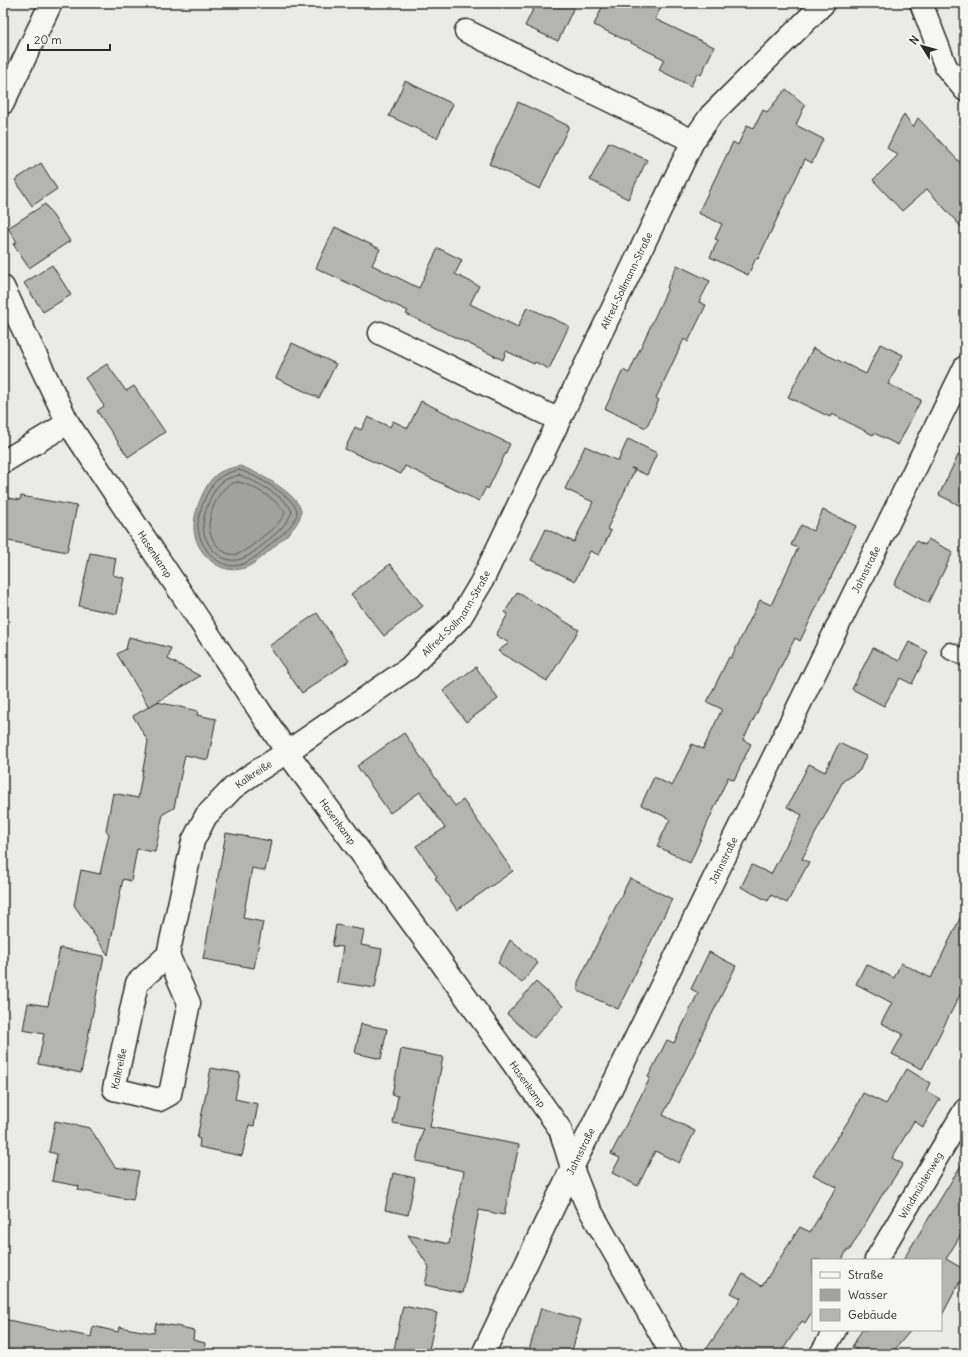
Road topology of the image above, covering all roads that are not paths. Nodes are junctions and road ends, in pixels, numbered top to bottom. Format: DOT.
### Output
graph roads {
  1 [pos="51,3"];
  2 [pos="824,3"];
  3 [pos="921,3"];
  4 [pos="466,31"];
  5 [pos="965,90"];
  6 [pos="3,103"];
  7 [pos="693,141"];
  8 [pos="3,287"];
  9 [pos="380,333"];
  10 [pos="965,367"];
  11 [pos="559,420"];
  12 [pos="68,423"];
  13 [pos="3,462"];
  14 [pos="950,651"];
  15 [pos="965,658"];
  16 [pos="287,752"];
  17 [pos="168,955"];
  18 [pos="965,1110"];
  19 [pos="572,1168"];
  20 [pos="877,1259"];
  21 [pos="834,1331"];
  22 [pos="482,1354"];
  23 [pos="672,1354"];
  24 [pos="821,1354"];
  1 -- 6 [label="street"];
  2 -- 7 [label="street, Alfred-Sollmann-Straße"];
  3 -- 5 [label="street"];
  4 -- 7 [label="street"];
  7 -- 11 [label="street, Alfred-Sollmann-Straße"];
  8 -- 12 [label="street, Hasenkamp"];
  9 -- 11 [label="street"];
  10 -- 19 [label="street, Jahnstraße"];
  11 -- 16 [label="street, Alfred-Sollmann-Straße"];
  12 -- 13 [label="street"];
  12 -- 16 [label="street, Hasenkamp"];
  14 -- 15 [label="lane"];
  16 -- 17 [label="street, Kalkreiße"];
  16 -- 19 [label="street, Hasenkamp"];
  17 -- 17 [label="street, Kalkreiße"];
  18 -- 20 [label="street, Windmühlenweg"];
  19 -- 22 [label="street, Jahnstraße"];
  19 -- 23 [label="street, Hasenkamp"];
  21 -- 24 [label="street"];
}
